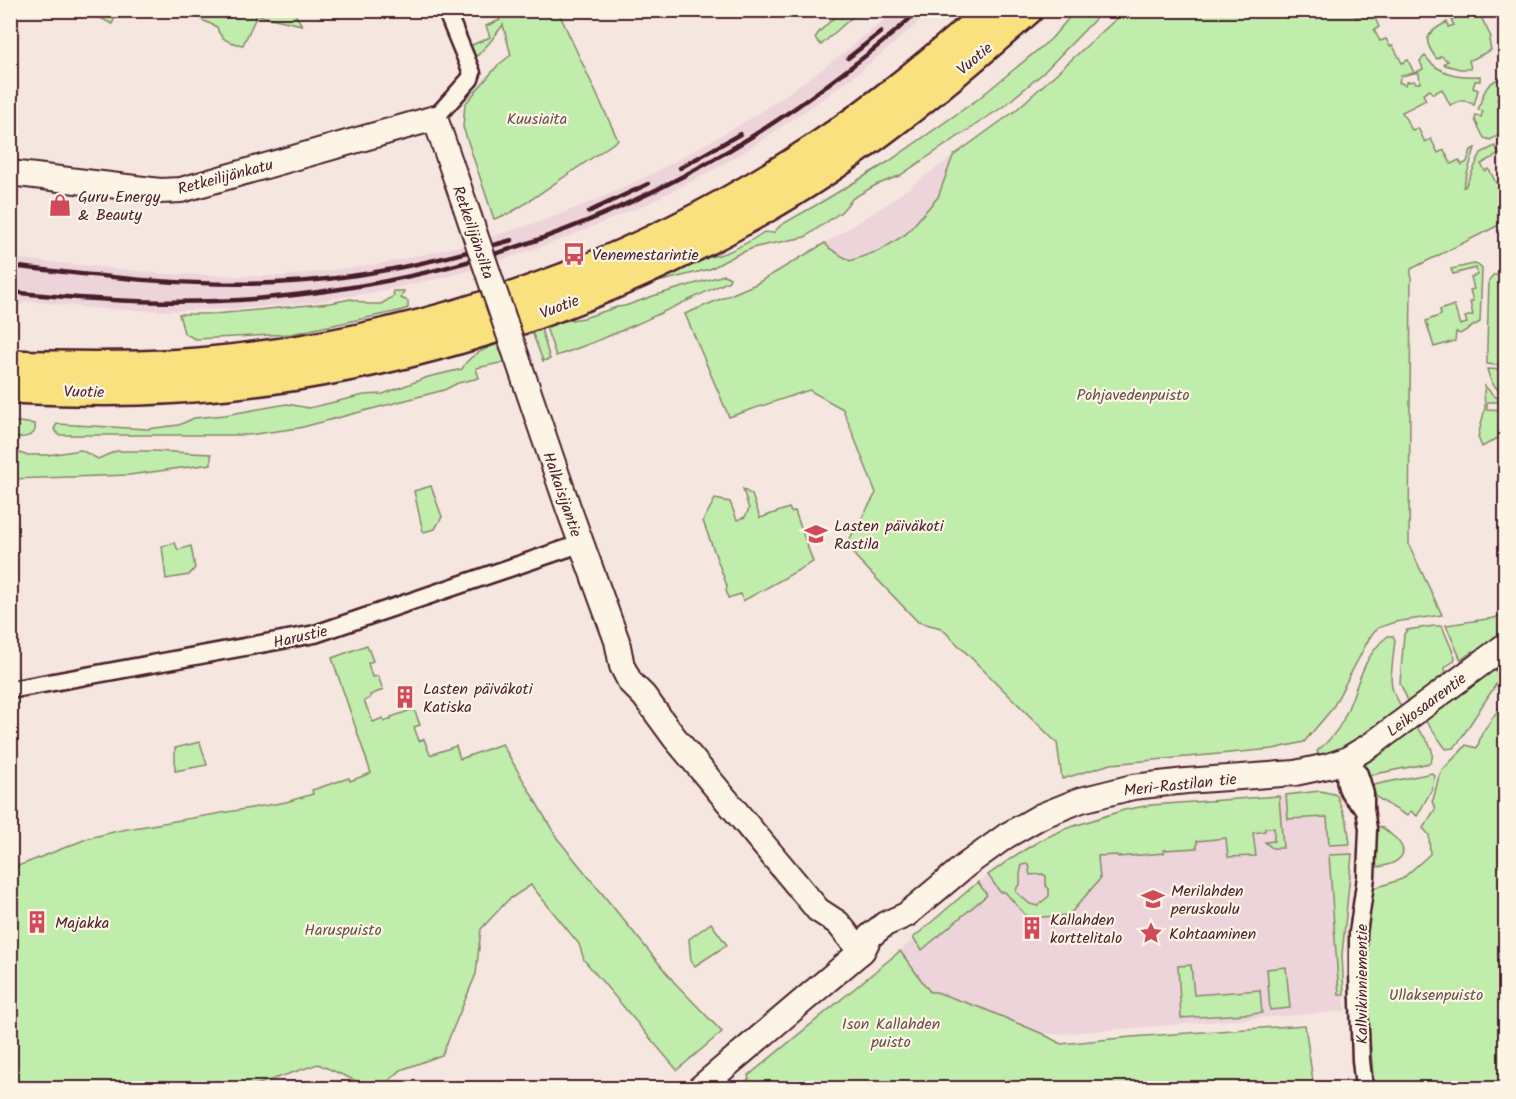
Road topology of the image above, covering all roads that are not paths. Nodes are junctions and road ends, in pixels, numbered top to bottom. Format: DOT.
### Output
graph roads {
  1 [pos="446,10"];
  2 [pos="990,10"];
  3 [pos="1028,12"];
  4 [pos="435,118"];
  5 [pos="10,173"];
  6 [pos="513,346"];
  7 [pos="10,349"];
  8 [pos="10,364"];
  9 [pos="156,364"];
  10 [pos="10,389"];
  11 [pos="140,391"];
  12 [pos="10,404"];
  13 [pos="580,544"];
  14 [pos="1506,645"];
  15 [pos="10,690"];
  16 [pos="1346,760"];
  17 [pos="861,950"];
  18 [pos="700,1089"];
  19 [pos="1364,1089"];
  1 -- 4 [label="street"];
  2 -- 9 [label="main road, Vuotie"];
  3 -- 11 [label="main road, Vuotie"];
  4 -- 5 [label="street, Retkeilijänkatu"];
  4 -- 6 [label="street, Retkeilijänsilta, bridge"];
  6 -- 13 [label="street, Halkaisijantie"];
  7 -- 9 [label="main road"];
  8 -- 9 [label="main road, Vuotie"];
  10 -- 11 [label="main road, Vuotie"];
  11 -- 12 [label="main road"];
  13 -- 15 [label="street, Harustie"];
  13 -- 17 [label="street, Halkaisijantie"];
  14 -- 16 [label="street, Leikosaarentie"];
  16 -- 17 [label="street, Meri-Rastilan tie"];
  16 -- 19 [label="street, Kallvikinniementie"];
  17 -- 18 [label="street, Meri-Rastilan tie"];
}
